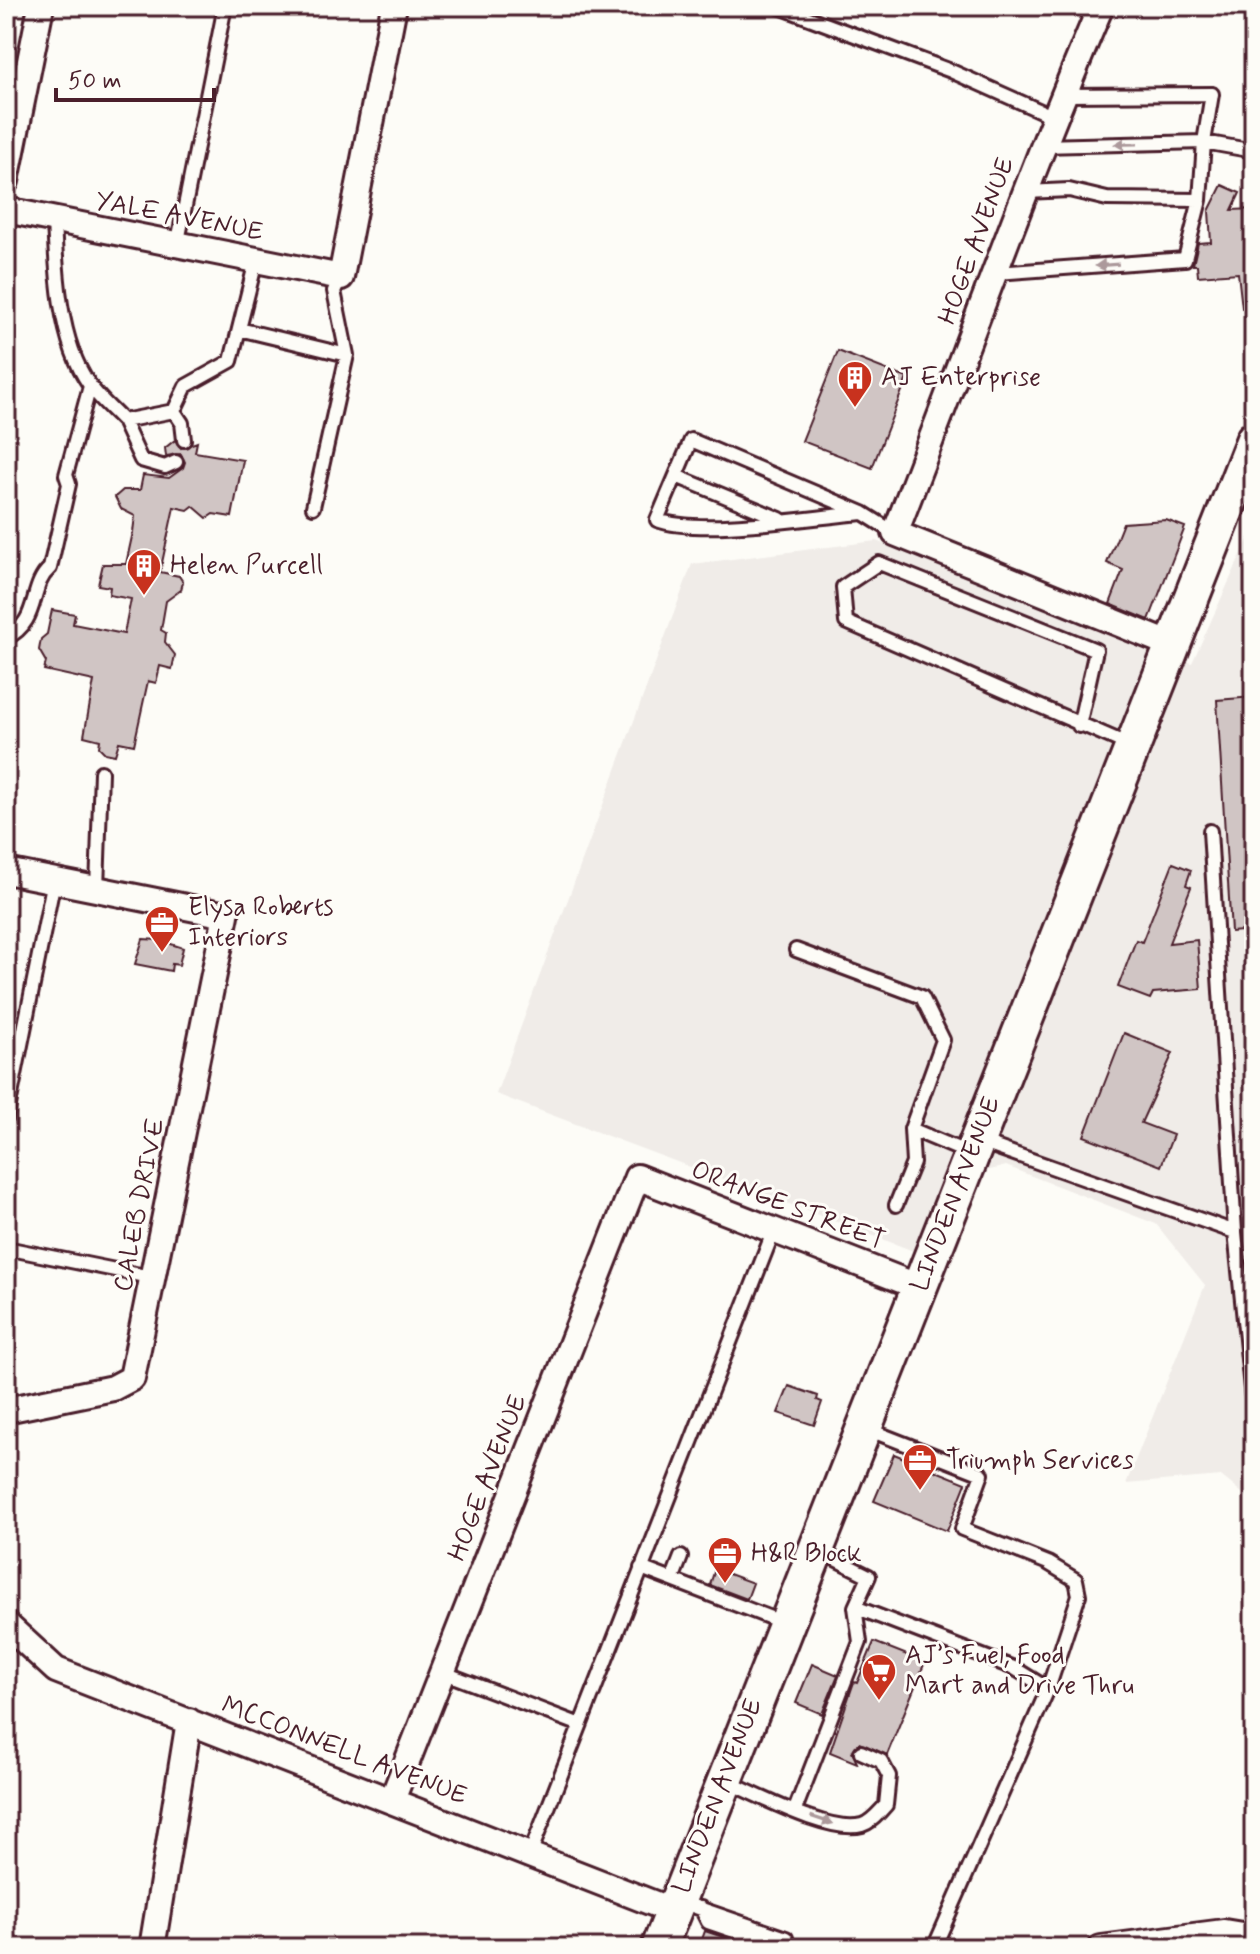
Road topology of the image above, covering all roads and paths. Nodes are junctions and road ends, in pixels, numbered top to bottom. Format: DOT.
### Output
graph roads {
  1 [pos="41,6"];
  2 [pos="225,6"];
  3 [pos="394,6"];
  4 [pos="777,6"];
  5 [pos="1101,6"];
  6 [pos="1058,106"];
  7 [pos="1204,142"];
  8 [pos="1041,146"];
  9 [pos="1254,151"];
  10 [pos="6,181"];
  11 [pos="1026,192"];
  12 [pos="1200,200"];
  13 [pos="6,210"];
  14 [pos="54,220"];
  15 [pos="177,246"];
  16 [pos="256,261"];
  17 [pos="997,273"];
  18 [pos="341,277"];
  19 [pos="239,329"];
  20 [pos="347,355"];
  21 [pos="90,386"];
  22 [pos="174,411"];
  23 [pos="123,421"];
  24 [pos="1254,439"];
  25 [pos="184,440"];
  26 [pos="176,462"];
  27 [pos="676,476"];
  28 [pos="313,507"];
  29 [pos="863,513"];
  30 [pos="781,519"];
  31 [pos="895,533"];
  32 [pos="6,638"];
  33 [pos="1172,645"];
  34 [pos="1079,726"];
  35 [pos="1132,747"];
  36 [pos="101,772"];
  37 [pos="1210,831"];
  38 [pos="6,871"];
  39 [pos="54,880"];
  40 [pos="97,889"];
  41 [pos="796,950"];
  42 [pos="6,1120"];
  43 [pos="911,1129"];
  44 [pos="974,1148"];
  45 [pos="637,1177"];
  46 [pos="896,1205"];
  47 [pos="774,1230"];
  48 [pos="1235,1232"];
  49 [pos="6,1248"];
  50 [pos="155,1278"];
  51 [pos="919,1287"];
  52 [pos="6,1410"];
  53 [pos="1254,1418"];
  54 [pos="864,1428"];
  55 [pos="816,1550"];
  56 [pos="681,1557"];
  57 [pos="641,1568"];
  58 [pos="672,1580"];
  59 [pos="855,1607"];
  60 [pos="6,1624"];
  61 [pos="786,1624"];
  62 [pos="442,1672"];
  63 [pos="1048,1689"];
  64 [pos="189,1721"];
  65 [pos="578,1724"];
  66 [pos="861,1752"];
  67 [pos="724,1781"];
  68 [pos="392,1800"];
  69 [pos="795,1810"];
  70 [pos="530,1854"];
  71 [pos="684,1907"];
  72 [pos="6,1930"];
  73 [pos="1254,1937"];
  74 [pos="7,1948"];
  75 [pos="152,1948"];
  76 [pos="659,1948"];
  77 [pos="788,1948"];
  78 [pos="934,1948"];
  79 [pos="1101,1948"];
  1 -- 10 [label="street"];
  2 -- 15 [label="lane"];
  3 -- 18 [label="street"];
  4 -- 6 [label="lane"];
  5 -- 6 [label="street, HOGE AVENUE"];
  6 -- 7 [label="lane"];
  6 -- 8 [label="street, HOGE AVENUE"];
  7 -- 8 [label="lane, one-way"];
  7 -- 9 [label="lane"];
  7 -- 12 [label="lane"];
  8 -- 11 [label="street, HOGE AVENUE"];
  11 -- 12 [label="lane"];
  11 -- 17 [label="street, HOGE AVENUE"];
  12 -- 17 [label="lane, one-way"];
  13 -- 14 [label="street, YALE AVENUE"];
  14 -- 15 [label="street, YALE AVENUE"];
  14 -- 21 [label="lane"];
  15 -- 16 [label="street, YALE AVENUE"];
  16 -- 18 [label="street, YALE AVENUE"];
  16 -- 19 [label="lane"];
  17 -- 31 [label="street, HOGE AVENUE"];
  18 -- 20 [label="lane"];
  19 -- 20 [label="lane"];
  19 -- 22 [label="lane"];
  20 -- 28 [label="lane"];
  21 -- 23 [label="lane"];
  21 -- 32 [label="lane"];
  22 -- 23 [label="lane"];
  22 -- 25 [label="lane"];
  23 -- 26 [label="lane"];
  24 -- 33 [label="street, LINDEN AVENUE"];
  27 -- 29 [label="lane"];
  27 -- 30 [label="lane"];
  27 -- 30 [label="lane"];
  29 -- 30 [label="lane"];
  29 -- 31 [label="lane"];
  31 -- 33 [label="street"];
  33 -- 35 [label="street, LINDEN AVENUE"];
  34 -- 34 [label="lane"];
  34 -- 35 [label="lane"];
  35 -- 44 [label="street, LINDEN AVENUE"];
  36 -- 40 [label="lane"];
  37 -- 48 [label="lane"];
  38 -- 39 [label="street"];
  39 -- 40 [label="street"];
  39 -- 42 [label="lane"];
  40 -- 50 [label="street, CALEB DRIVE"];
  41 -- 43 [label="lane"];
  43 -- 44 [label="lane"];
  43 -- 46 [label="lane"];
  44 -- 48 [label="lane"];
  44 -- 51 [label="street, LINDEN AVENUE"];
  45 -- 47 [label="street, ORANGE STREET"];
  45 -- 62 [label="street, HOGE AVENUE"];
  47 -- 51 [label="street, ORANGE STREET"];
  47 -- 57 [label="lane"];
  48 -- 53 [label="lane"];
  49 -- 50 [label="lane"];
  50 -- 52 [label="street, CALEB DRIVE"];
  51 -- 54 [label="street, LINDEN AVENUE"];
  54 -- 55 [label="street, LINDEN AVENUE"];
  54 -- 63 [label="lane"];
  55 -- 59 [label="lane"];
  55 -- 61 [label="street, LINDEN AVENUE"];
  56 -- 58 [label="lane"];
  57 -- 58 [label="lane"];
  57 -- 65 [label="lane"];
  58 -- 61 [label="lane"];
  59 -- 63 [label="lane"];
  59 -- 69 [label="lane"];
  60 -- 64 [label="street, MCCONNELL AVENUE"];
  61 -- 67 [label="street, LINDEN AVENUE"];
  62 -- 65 [label="lane"];
  62 -- 68 [label="street, HOGE AVENUE"];
  63 -- 78 [label="lane"];
  64 -- 68 [label="street, MCCONNELL AVENUE"];
  64 -- 75 [label="street"];
  65 -- 70 [label="lane"];
  69 -- 66 [label="lane, one-way"];
  67 -- 69 [label="lane"];
  67 -- 71 [label="street, LINDEN AVENUE"];
  68 -- 70 [label="street, MCCONNELL AVENUE"];
  70 -- 71 [label="street, MCCONNELL AVENUE"];
  71 -- 76 [label="street, LINDEN AVENUE"];
  71 -- 77 [label="lane"];
  72 -- 74 [label="lane"];
  73 -- 79 [label="street"];
}
